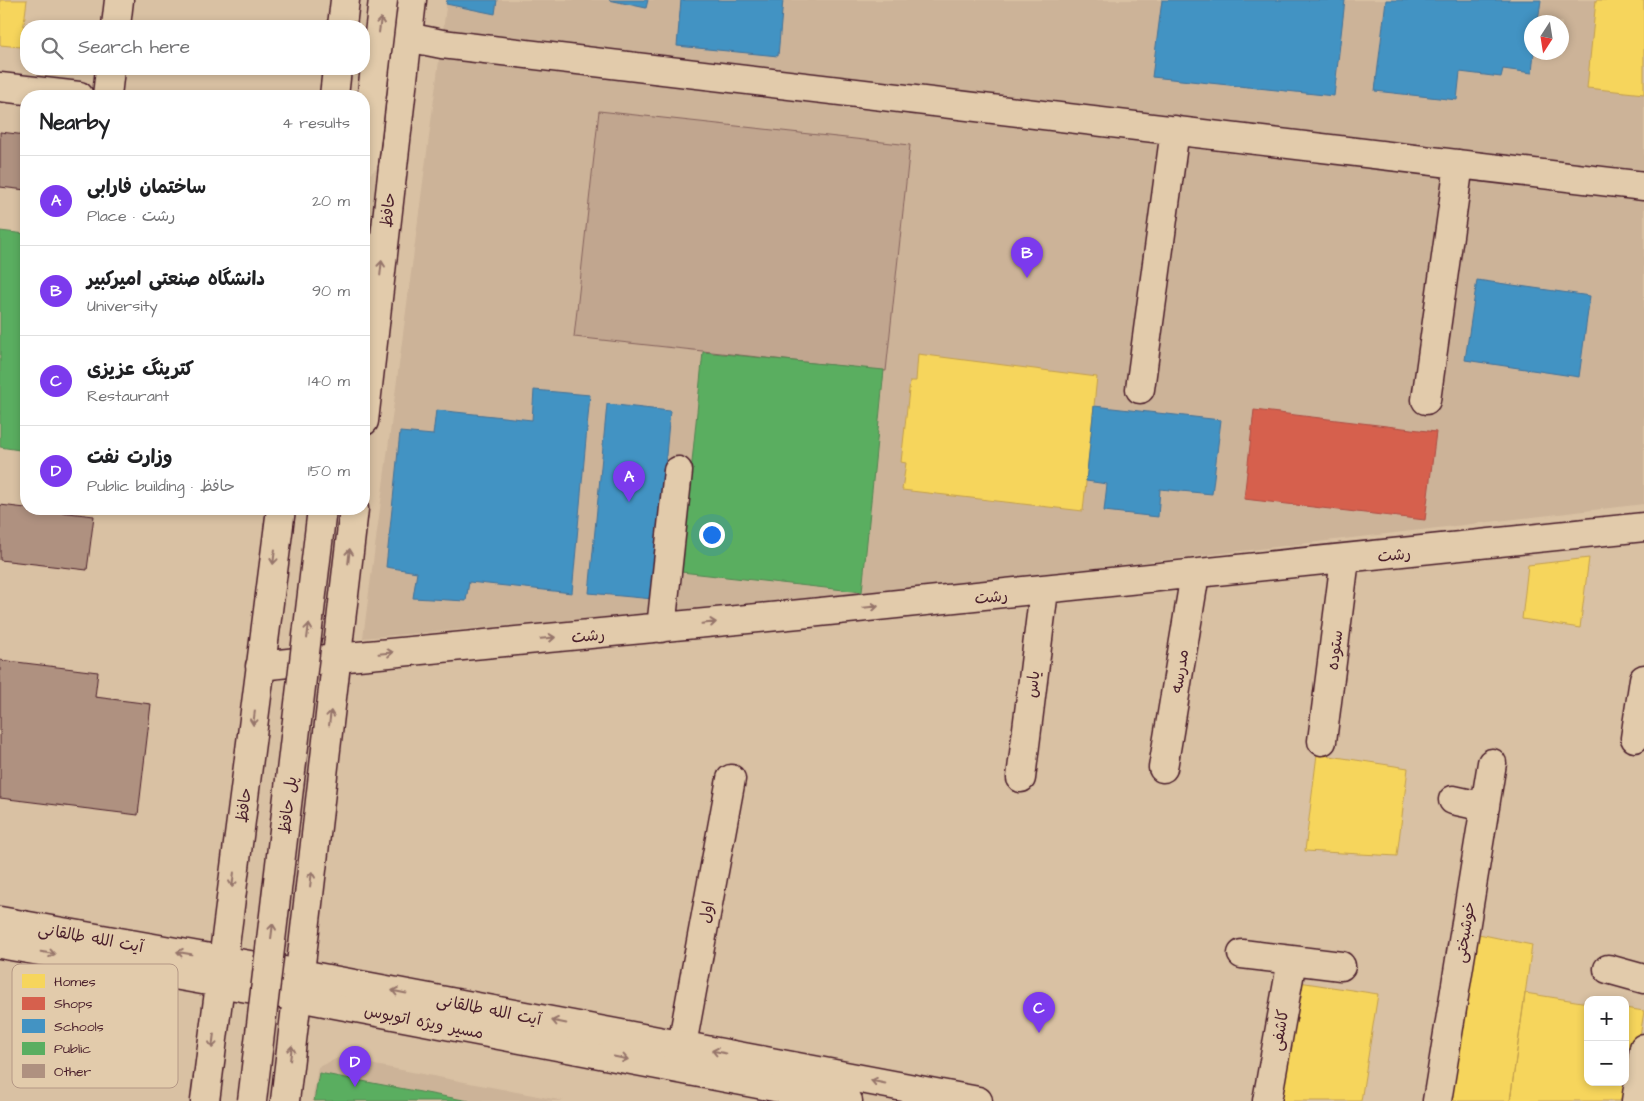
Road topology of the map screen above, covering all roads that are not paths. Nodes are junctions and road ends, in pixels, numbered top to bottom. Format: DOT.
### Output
graph roads {
  1 [pos="119,0"];
  2 [pos="345,0"];
  3 [pos="383,0"];
  4 [pos="412,0"];
  5 [pos="117,20"];
  6 [pos="343,20"];
  7 [pos="407,37"];
  8 [pos="109,75"];
  9 [pos="0,86"];
  10 [pos="402,86"];
  11 [pos="32,90"];
  12 [pos="108,90"];
  13 [pos="370,110"];
  14 [pos="370,113"];
  15 [pos="1175,130"];
  16 [pos="370,131"];
  17 [pos="396,134"];
  18 [pos="1460,164"];
  19 [pos="1644,186"];
  20 [pos="370,367"];
  21 [pos="1140,389"];
  22 [pos="1426,400"];
  23 [pos="678,471"];
  24 [pos="280,515"];
  25 [pos="321,515"];
  26 [pos="353,515"];
  27 [pos="1644,527"];
  28 [pos="1345,559"];
  29 [pos="1195,574"];
  30 [pos="1044,590"];
  31 [pos="661,628"];
  32 [pos="337,658"];
  33 [pos="260,666"];
  34 [pos="1644,678"];
  35 [pos="1635,738"];
  36 [pos="1322,741"];
  37 [pos="1492,763"];
  38 [pos="1163,768"];
  39 [pos="1021,778"];
  40 [pos="731,779"];
  41 [pos="1453,800"];
  42 [pos="1485,807"];
  43 [pos="0,921"];
  44 [pos="0,944"];
  45 [pos="1242,954"];
  46 [pos="1292,960"];
  47 [pos="159,964"];
  48 [pos="178,966"];
  49 [pos="1341,966"];
  50 [pos="1608,969"];
  51 [pos="222,972"];
  52 [pos="1644,979"];
  53 [pos="299,985"];
  54 [pos="682,1046"];
  55 [pos="1644,1048"];
  56 [pos="205,1101"];
  57 [pos="252,1101"];
  58 [pos="285,1101"];
  59 [pos="848,1101"];
  60 [pos="978,1101"];
  61 [pos="1267,1101"];
  62 [pos="1437,1101"];
  63 [pos="1636,1101"];
  1 -- 5 [label="main road"];
  2 -- 6 [label="main road"];
  13 -- 3 [label="main road, one-way, bridge"];
  4 -- 7 [label="main road, حافظ"];
  7 -- 10 [label="main road, حافظ"];
  7 -- 15 [label="main road"];
  8 -- 12 [label="main road"];
  9 -- 11 [label="main road"];
  10 -- 14 [label="main road"];
  10 -- 17 [label="main road, حافظ"];
  15 -- 18 [label="main road"];
  15 -- 21 [label="main road"];
  16 -- 17 [label="main road"];
  20 -- 17 [label="main road, حافظ, one-way"];
  18 -- 19 [label="main road"];
  18 -- 22 [label="main road"];
  23 -- 31 [label="main road"];
  24 -- 33 [label="main road, حافظ, one-way"];
  57 -- 25 [label="main road, پل حافظ, one-way, bridge"];
  32 -- 26 [label="main road, one-way"];
  27 -- 28 [label="main road, رشت"];
  28 -- 29 [label="main road, رشت"];
  28 -- 36 [label="main road, ستوده"];
  29 -- 30 [label="main road, رشت"];
  29 -- 38 [label="main road, مدرسه"];
  31 -- 30 [label="main road, رشت, one-way"];
  30 -- 39 [label="main road, یاس"];
  32 -- 31 [label="main road, رشت, one-way"];
  32 -- 33 [label="main road, رشت"];
  53 -- 32 [label="main road, one-way"];
  33 -- 51 [label="main road, حافظ, one-way"];
  34 -- 35 [label="main road"];
  37 -- 42 [label="main road, خوشبختی"];
  40 -- 54 [label="main road, اول"];
  41 -- 42 [label="main road"];
  42 -- 62 [label="main road, خوشبختی"];
  51 -- 43 [label="main road, آیت الله طالقانی, one-way"];
  44 -- 47 [label="main road, one-way"];
  45 -- 46 [label="main road"];
  46 -- 49 [label="main road"];
  46 -- 61 [label="main road, کاشفی"];
  48 -- 51 [label="main road, one-way"];
  50 -- 52 [label="main road"];
  51 -- 53 [label="main road, آیت الله طالقانی"];
  51 -- 56 [label="main road, حافظ, one-way"];
  54 -- 53 [label="main road, آیت الله طالقانی, one-way"];
  58 -- 53 [label="main road, one-way"];
  53 -- 59 [label="main road, مسیر ویژه اتوبوس, one-way"];
  60 -- 54 [label="main road, آیت الله طالقانی, one-way"];
  55 -- 63 [label="main road"];
}
